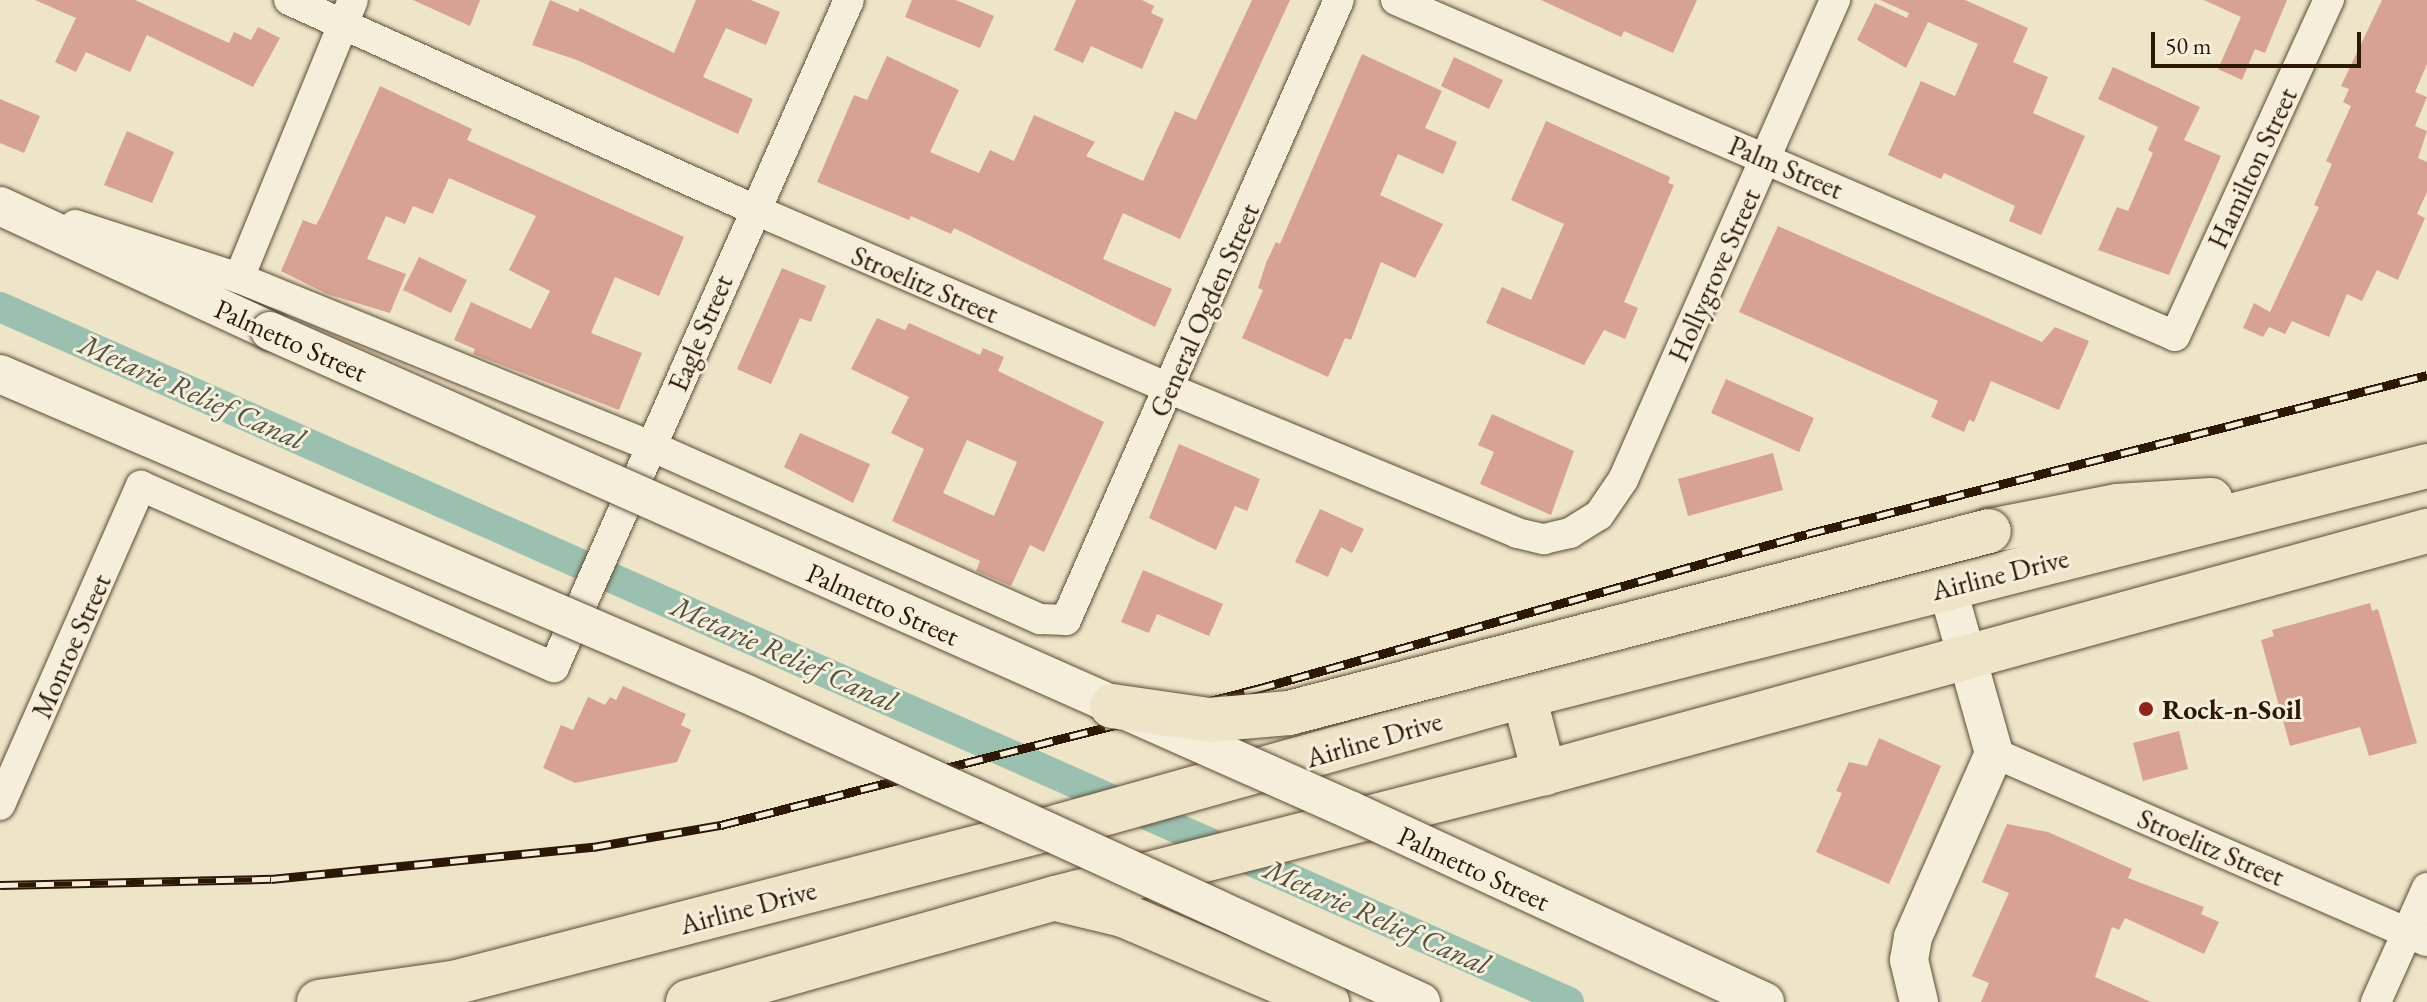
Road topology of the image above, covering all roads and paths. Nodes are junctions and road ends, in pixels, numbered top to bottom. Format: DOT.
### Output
graph roads {
  1 [pos="289,0"];
  2 [pos="849,0"];
  3 [pos="1339,0"];
  4 [pos="1396,0"];
  5 [pos="1835,0"];
  6 [pos="2329,0"];
  7 [pos="348,12"];
  8 [pos="1766,158"];
  9 [pos="0,204"];
  10 [pos="753,209"];
  11 [pos="239,278"];
  12 [pos="2175,336"];
  13 [pos="0,374"];
  14 [pos="1170,389"];
  15 [pos="651,446"];
  16 [pos="2420,468"];
  17 [pos="2318,494"];
  18 [pos="2427,519"];
  19 [pos="2427,531"];
  20 [pos="1570,533"];
  21 [pos="2096,550"];
  22 [pos="1947,587"];
  23 [pos="2114,615"];
  24 [pos="1066,620"];
  25 [pos="1966,655"];
  26 [pos="554,667"];
  27 [pos="1524,696"];
  28 [pos="1112,706"];
  29 [pos="1994,753"];
  30 [pos="1544,773"];
  31 [pos="0,805"];
  32 [pos="2427,888"];
  33 [pos="1055,898"];
  34 [pos="2417,937"];
  35 [pos="454,993"];
  36 [pos="339,1001"];
  37 [pos="700,1001"];
  38 [pos="1327,1002"];
  39 [pos="1421,1002"];
  40 [pos="1765,1002"];
  41 [pos="1919,1002"];
  42 [pos="2376,1002"];
  1 -- 7 [label="street, Stroelitz Street"];
  2 -- 10 [label="street, Eagle Street"];
  3 -- 14 [label="street, General Ogden Street"];
  4 -- 8 [label="street, Palm Street"];
  5 -- 8 [label="street, Hollygrove Street"];
  6 -- 12 [label="street, Hamilton Street"];
  7 -- 10 [label="street, Stroelitz Street"];
  7 -- 11 [label="street"];
  8 -- 12 [label="street, Palm Street"];
  8 -- 20 [label="street, Hollygrove Street"];
  9 -- 11 [label="street, Palmetto Street"];
  9 -- 28 [label="street, Palmetto Street, bridge"];
  10 -- 14 [label="street, Stroelitz Street"];
  10 -- 15 [label="street, Eagle Street"];
  11 -- 15 [label="street, Palmetto Street"];
  13 -- 39 [label="street, bridge"];
  14 -- 20 [label="street, Stroelitz Street"];
  14 -- 24 [label="street, General Ogden Street"];
  15 -- 24 [label="street, Palmetto Street"];
  15 -- 26 [label="street, Eagle Street"];
  16 -- 17 [label="highway, Airline Drive"];
  16 -- 18 [label="highway"];
  17 -- 21 [label="highway, Airline Drive"];
  17 -- 28 [label="highway, bridge"];
  19 -- 23 [label="highway"];
  21 -- 22 [label="highway, Airline Drive"];
  21 -- 23 [label="highway"];
  22 -- 25 [label="street"];
  22 -- 27 [label="highway, Airline Drive"];
  23 -- 25 [label="highway"];
  25 -- 29 [label="street"];
  25 -- 30 [label="highway"];
  26 -- 31 [label="street, Monroe Street"];
  27 -- 30 [label="highway"];
  27 -- 35 [label="highway, Airline Drive"];
  28 -- 40 [label="street, Palmetto Street, bridge"];
  29 -- 34 [label="street, Stroelitz Street"];
  29 -- 41 [label="street"];
  30 -- 33 [label="highway"];
  32 -- 34 [label="street"];
  33 -- 37 [label="highway"];
  33 -- 38 [label="highway"];
  34 -- 42 [label="street"];
  35 -- 36 [label="highway, Airline Drive"];
}
